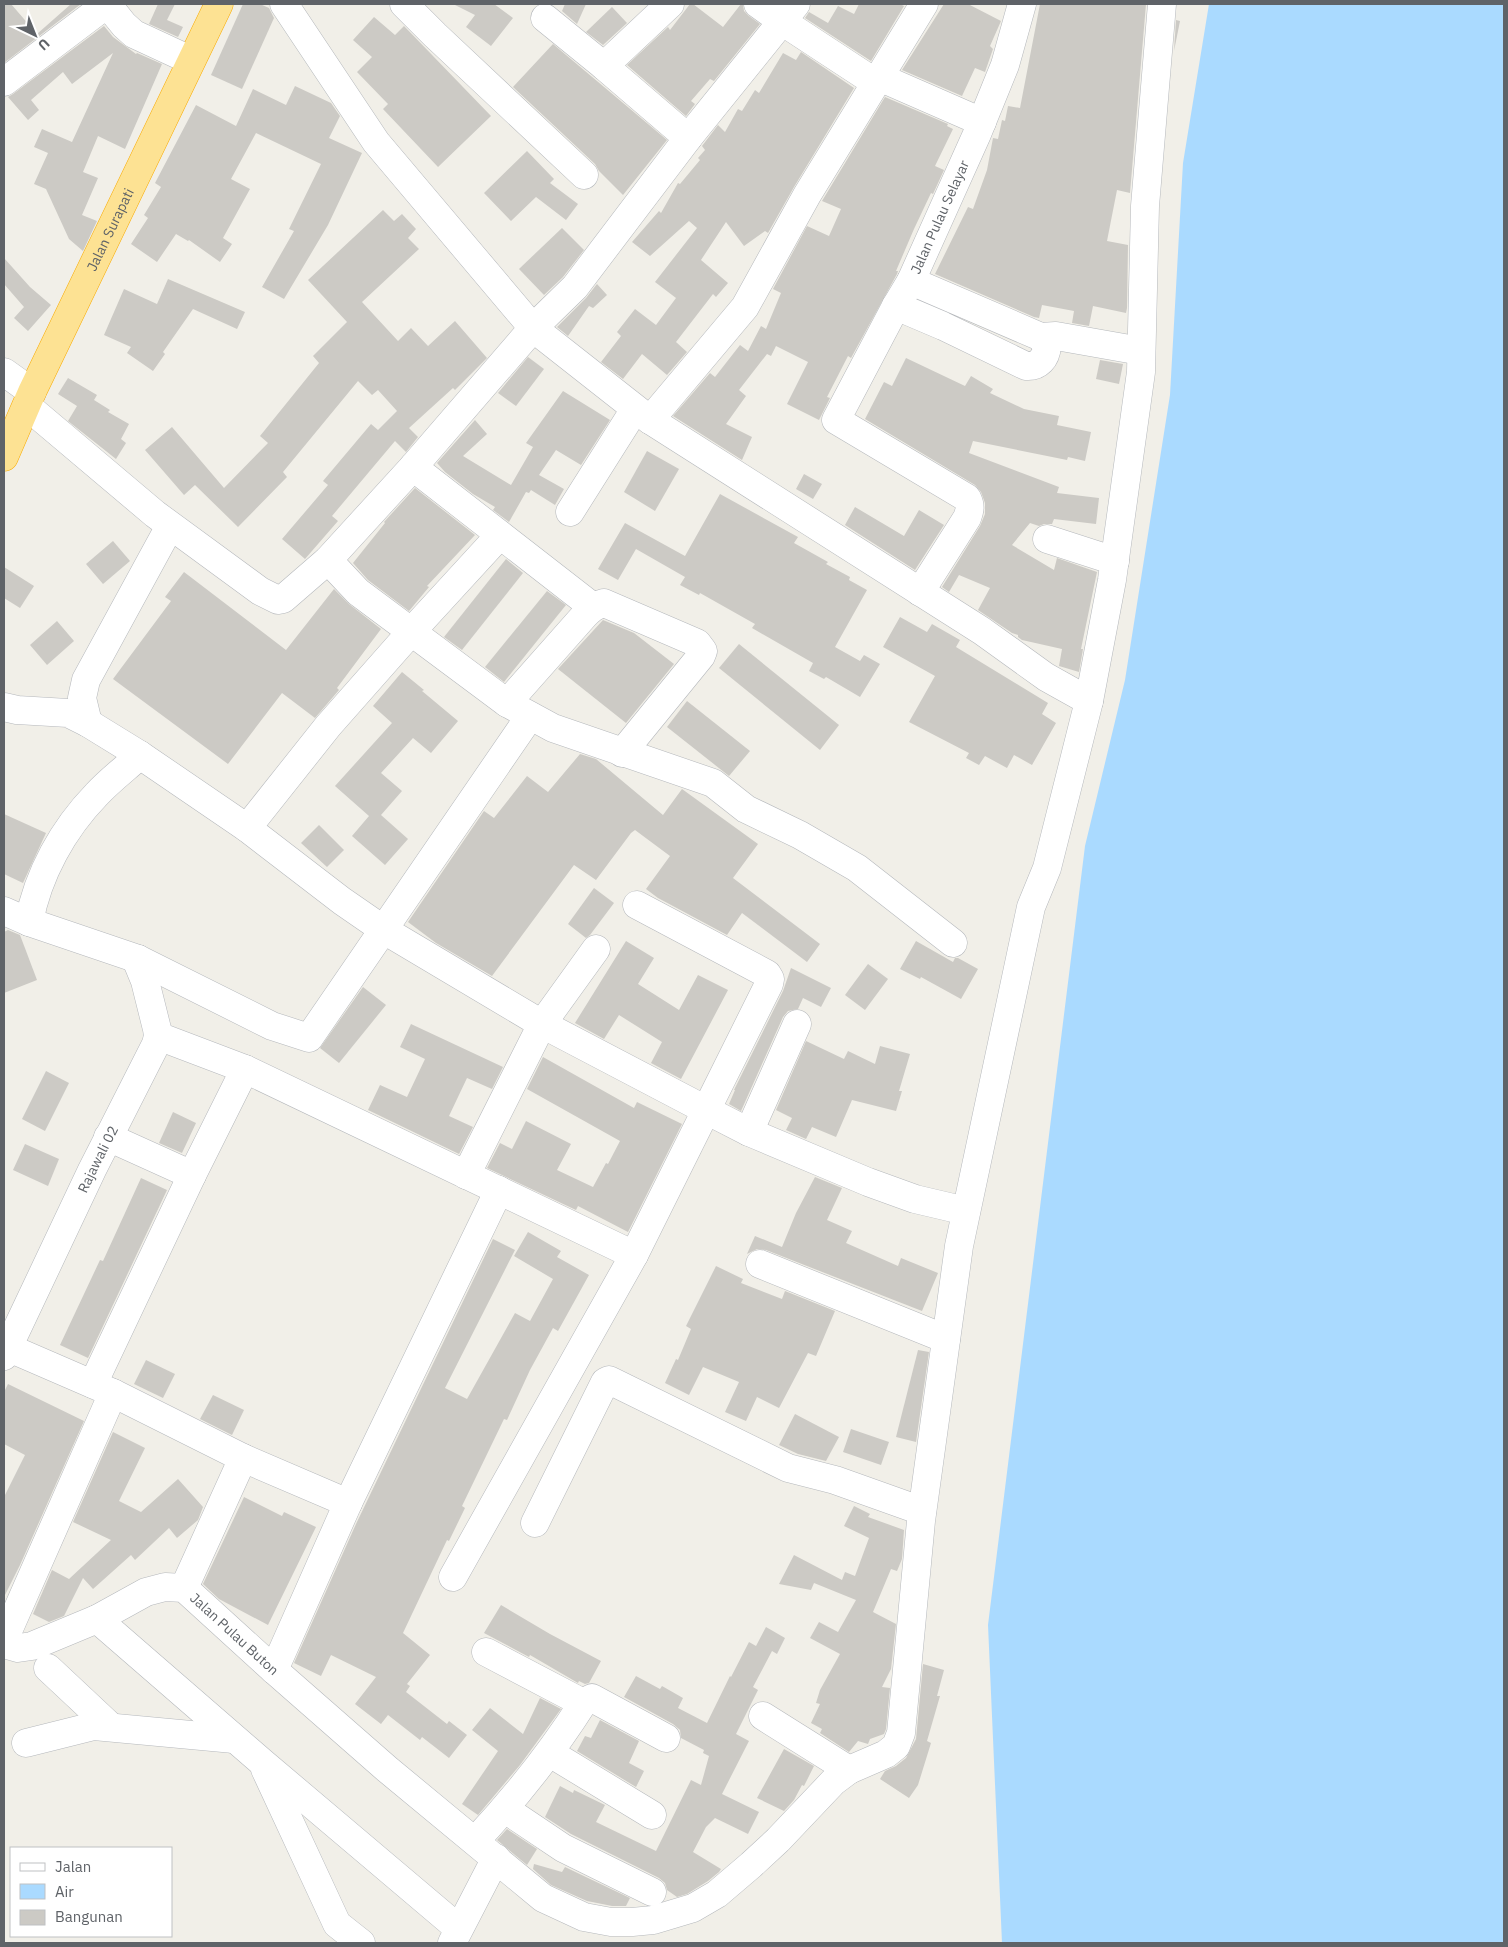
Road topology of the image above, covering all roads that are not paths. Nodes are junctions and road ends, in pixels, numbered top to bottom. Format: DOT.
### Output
graph roads {
  1 [pos="107,4"];
  2 [pos="219,4"];
  3 [pos="284,4"];
  4 [pos="404,4"];
  5 [pos="670,4"];
  6 [pos="758,4"];
  7 [pos="924,4"];
  8 [pos="1022,4"];
  9 [pos="1162,4"];
  10 [pos="789,13"];
  11 [pos="545,18"];
  12 [pos="190,60"];
  13 [pos="604,66"];
  14 [pos="878,80"];
  15 [pos="4,82"];
  16 [pos="982,122"];
  17 [pos="688,138"];
  18 [pos="584,175"];
  19 [pos="911,281"];
  20 [pos="896,306"];
  21 [pos="533,328"];
  22 [pos="1041,337"];
  23 [pos="1141,351"];
  24 [pos="4,372"];
  25 [pos="29,399"];
  26 [pos="642,415"];
  27 [pos="4,457"];
  28 [pos="413,467"];
  29 [pos="570,512"];
  30 [pos="170,526"];
  31 [pos="500,535"];
  32 [pos="1047,539"];
  33 [pos="328,560"];
  34 [pos="1115,561"];
  35 [pos="920,592"];
  36 [pos="592,607"];
  37 [pos="411,632"];
  38 [pos="1089,701"];
  39 [pos="4,707"];
  40 [pos="518,709"];
  41 [pos="88,723"];
  42 [pos="622,753"];
  43 [pos="140,755"];
  44 [pos="247,828"];
  45 [pos="637,904"];
  46 [pos="4,911"];
  47 [pos="29,922"];
  48 [pos="384,930"];
  49 [pos="953,943"];
  50 [pos="596,949"];
  51 [pos="138,959"];
  52 [pos="542,1024"];
  53 [pos="797,1024"];
  54 [pos="158,1036"];
  55 [pos="245,1069"];
  56 [pos="706,1110"];
  57 [pos="749,1132"];
  58 [pos="108,1137"];
  59 [pos="192,1175"];
  60 [pos="466,1175"];
  61 [pos="499,1190"];
  62 [pos="966,1211"];
  63 [pos="634,1255"];
  64 [pos="760,1264"];
  65 [pos="946,1339"];
  66 [pos="6,1352"];
  67 [pos="103,1388"];
  68 [pos="243,1458"];
  69 [pos="348,1503"];
  70 [pos="922,1510"];
  71 [pos="535,1523"];
  72 [pos="453,1576"];
  73 [pos="184,1588"];
  74 [pos="96,1619"];
  75 [pos="4,1642"];
  76 [pos="486,1652"];
  77 [pos="48,1668"];
  78 [pos="274,1670"];
  79 [pos="583,1703"];
  80 [pos="763,1716"];
  81 [pos="110,1727"];
  82 [pos="666,1738"];
  83 [pos="234,1739"];
  84 [pos="26,1743"];
  85 [pos="550,1753"];
  86 [pos="263,1763"];
  87 [pos="849,1770"];
  88 [pos="505,1809"];
  89 [pos="652,1815"];
  90 [pos="475,1841"];
  91 [pos="496,1858"];
  92 [pos="652,1892"];
  93 [pos="455,1936"];
  94 [pos="361,1943"];
  1 -- 12 [label="street"];
  1 -- 15 [label="street"];
  2 -- 12 [label="highway, Jalan Surapati"];
  3 -- 21 [label="street"];
  4 -- 18 [label="street"];
  5 -- 13 [label="street"];
  6 -- 10 [label="street"];
  7 -- 14 [label="street"];
  8 -- 16 [label="street, Jalan Pulau Selayar"];
  9 -- 23 [label="street, Jalan Pulau Buton"];
  10 -- 14 [label="street"];
  10 -- 17 [label="street"];
  11 -- 13 [label="street"];
  12 -- 25 [label="highway, Jalan Surapati"];
  13 -- 17 [label="street"];
  14 -- 16 [label="street"];
  14 -- 26 [label="street"];
  16 -- 19 [label="street, Jalan Pulau Selayar"];
  17 -- 21 [label="street"];
  19 -- 20 [label="street, Jalan Pulau Selayar"];
  19 -- 22 [label="street"];
  20 -- 22 [label="street"];
  20 -- 35 [label="street, Jalan Pulau Selayar"];
  21 -- 26 [label="street"];
  21 -- 28 [label="street"];
  22 -- 23 [label="street"];
  23 -- 34 [label="street, Jalan Pulau Buton"];
  24 -- 25 [label="street"];
  25 -- 27 [label="highway, Jalan Surapati"];
  25 -- 30 [label="street"];
  26 -- 29 [label="street"];
  26 -- 35 [label="street"];
  28 -- 31 [label="street"];
  28 -- 33 [label="street"];
  30 -- 33 [label="street"];
  30 -- 41 [label="street"];
  31 -- 36 [label="street"];
  31 -- 37 [label="street"];
  32 -- 34 [label="street"];
  33 -- 37 [label="street"];
  34 -- 38 [label="street, Jalan Pulau Buton"];
  35 -- 38 [label="street"];
  36 -- 40 [label="street"];
  36 -- 42 [label="street"];
  37 -- 40 [label="street"];
  37 -- 44 [label="street"];
  38 -- 62 [label="street, Jalan Pulau Buton"];
  39 -- 41 [label="street"];
  40 -- 42 [label="street"];
  40 -- 48 [label="street"];
  41 -- 43 [label="street"];
  42 -- 49 [label="street"];
  43 -- 44 [label="street"];
  43 -- 47 [label="street"];
  44 -- 48 [label="street"];
  45 -- 56 [label="street"];
  46 -- 47 [label="street"];
  47 -- 51 [label="street"];
  48 -- 51 [label="street"];
  48 -- 52 [label="street"];
  50 -- 52 [label="street"];
  51 -- 54 [label="street"];
  52 -- 56 [label="street"];
  52 -- 60 [label="street"];
  53 -- 57 [label="street"];
  54 -- 55 [label="street"];
  54 -- 58 [label="street, Rajawali 02"];
  55 -- 59 [label="street"];
  55 -- 60 [label="street"];
  56 -- 57 [label="street"];
  56 -- 63 [label="street"];
  57 -- 62 [label="street"];
  58 -- 59 [label="street"];
  58 -- 66 [label="street, Rajawali 02"];
  59 -- 67 [label="street"];
  60 -- 61 [label="street"];
  61 -- 63 [label="street"];
  61 -- 69 [label="street"];
  62 -- 65 [label="street, Jalan Pulau Buton"];
  63 -- 72 [label="street"];
  64 -- 65 [label="street"];
  65 -- 70 [label="street, Jalan Pulau Buton"];
  66 -- 67 [label="street"];
  67 -- 68 [label="street"];
  67 -- 75 [label="street"];
  68 -- 69 [label="street"];
  68 -- 73 [label="street"];
  69 -- 78 [label="street"];
  70 -- 71 [label="street"];
  70 -- 87 [label="street, Jalan Pulau Buton"];
  73 -- 74 [label="street, Jalan Pulau Buton"];
  73 -- 78 [label="street, Jalan Pulau Buton"];
  74 -- 75 [label="street, Jalan Pulau Buton"];
  74 -- 83 [label="street"];
  76 -- 79 [label="street"];
  77 -- 81 [label="street"];
  78 -- 90 [label="street, Jalan Pulau Buton"];
  79 -- 82 [label="street"];
  79 -- 85 [label="street"];
  80 -- 87 [label="street"];
  81 -- 83 [label="street"];
  81 -- 84 [label="street"];
  83 -- 86 [label="street"];
  85 -- 88 [label="street"];
  85 -- 89 [label="street"];
  86 -- 93 [label="street"];
  86 -- 94 [label="street"];
  87 -- 91 [label="street, Jalan Pulau Buton"];
  88 -- 90 [label="street"];
  88 -- 92 [label="street"];
  90 -- 91 [label="street, Jalan Pulau Buton"];
  91 -- 93 [label="street"];
}
